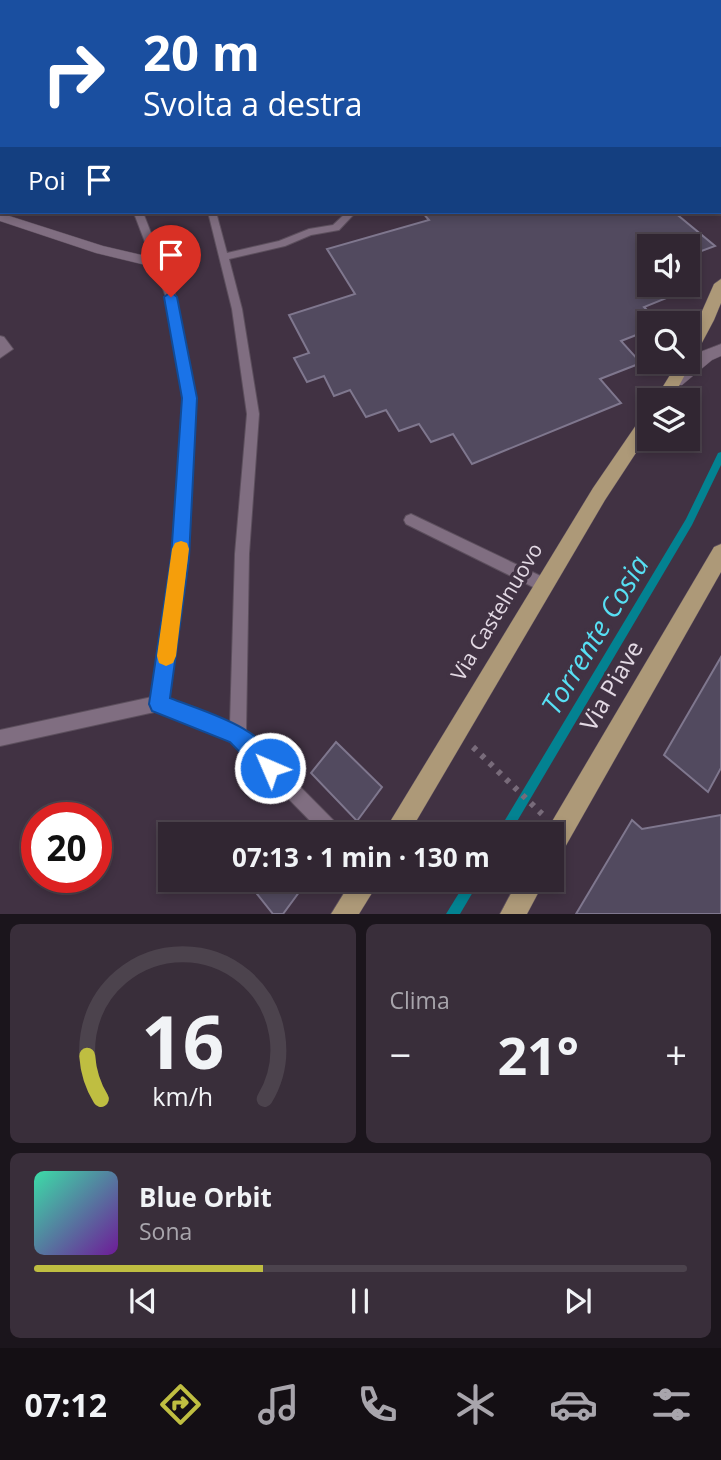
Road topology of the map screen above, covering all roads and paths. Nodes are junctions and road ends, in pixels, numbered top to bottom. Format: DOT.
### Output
graph roads {
  1 [pos="138,214"];
  2 [pos="213,214"];
  3 [pos="350,214"];
  4 [pos="0,217"];
  5 [pos="225,257"];
  6 [pos="158,263"];
  7 [pos="721,285"];
  8 [pos="700,334"];
  9 [pos="0,340"];
  10 [pos="721,350"];
  11 [pos="0,354"];
  12 [pos="680,374"];
  13 [pos="676,381"];
  14 [pos="671,388"];
  15 [pos="637,438"];
  16 [pos="411,520"];
  17 [pos="721,553"];
  18 [pos="544,586"];
  19 [pos="159,704"];
  20 [pos="457,730"];
  21 [pos="237,735"];
  22 [pos="0,738"];
  23 [pos="323,822"];
  24 [pos="402,822"];
  25 [pos="540,822"];
  26 [pos="564,826"];
  27 [pos="359,892"];
  28 [pos="525,892"];
  29 [pos="344,914"];
  30 [pos="513,914"];
  1 -- 6 [label="lane"];
  2 -- 5 [label="lane"];
  3 -- 5 [label="lane"];
  4 -- 6 [label="street"];
  5 -- 21 [label="lane"];
  6 -- 19 [label="lane"];
  7 -- 8 [label="main road"];
  9 -- 11 [label="lane"];
  10 -- 13 [label="street"];
  12 -- 13 [label="main road"];
  13 -- 14 [label="main road"];
  15 -- 18 [label="main road, Via Castelnuovo"];
  16 -- 18 [label="lane"];
  17 -- 26 [label="main road, Via Piave"];
  18 -- 20 [label="main road, Via Castelnuovo"];
  19 -- 21 [label="lane"];
  19 -- 22 [label="lane"];
  20 -- 24 [label="main road, Via Castelnuovo"];
  20 -- 25 [label="path"];
  21 -- 23 [label="lane"];
  27 -- 29 [label="main road"];
  28 -- 30 [label="main road"];
}
